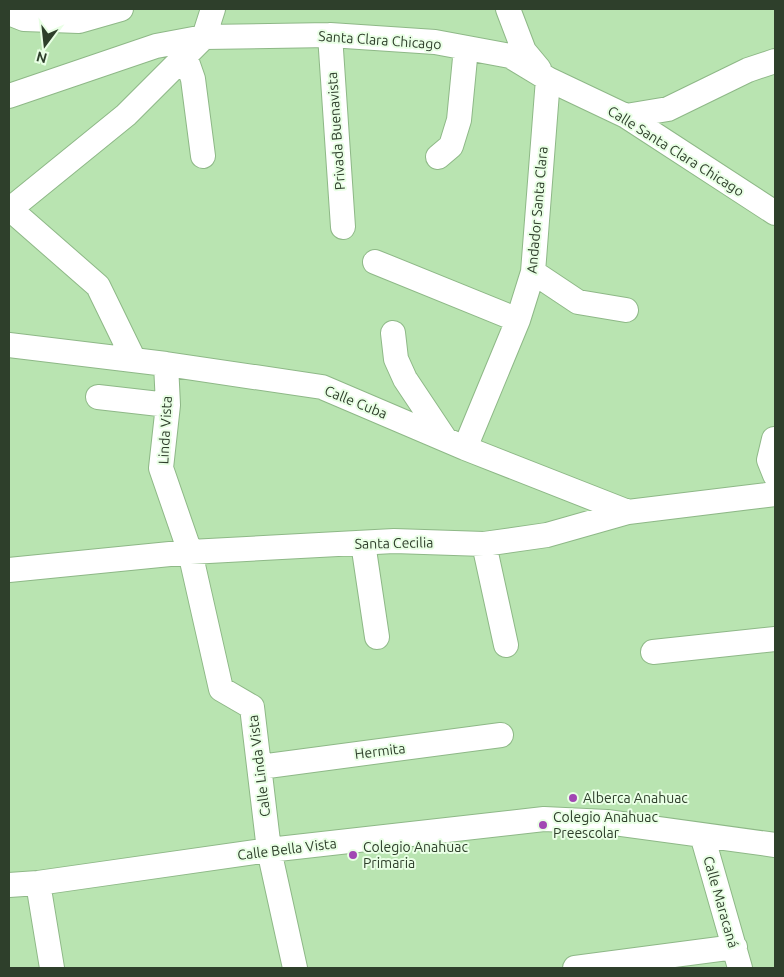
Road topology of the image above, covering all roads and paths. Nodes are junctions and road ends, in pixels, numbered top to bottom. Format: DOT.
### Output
graph roads {
  1 [pos="121,9"];
  2 [pos="214,9"];
  3 [pos="508,9"];
  4 [pos="9,12"];
  5 [pos="330,34"];
  6 [pos="204,37"];
  7 [pos="466,48"];
  8 [pos="185,56"];
  9 [pos="775,61"];
  10 [pos="548,80"];
  11 [pos="9,96"];
  12 [pos="626,116"];
  13 [pos="203,156"];
  14 [pos="438,157"];
  15 [pos="9,210"];
  16 [pos="775,213"];
  17 [pos="342,227"];
  18 [pos="375,262"];
  19 [pos="533,272"];
  20 [pos="626,310"];
  21 [pos="518,320"];
  22 [pos="393,332"];
  23 [pos="9,345"];
  24 [pos="134,360"];
  25 [pos="166,364"];
  26 [pos="98,397"];
  27 [pos="168,405"];
  28 [pos="774,439"];
  29 [pos="455,443"];
  30 [pos="775,474"];
  31 [pos="775,494"];
  32 [pos="628,512"];
  33 [pos="363,543"];
  34 [pos="484,544"];
  35 [pos="190,552"];
  36 [pos="9,570"];
  37 [pos="377,637"];
  38 [pos="775,639"];
  39 [pos="506,645"];
  40 [pos="653,652"];
  41 [pos="501,736"];
  42 [pos="260,767"];
  43 [pos="702,835"];
  44 [pos="775,845"];
  45 [pos="269,850"];
  46 [pos="38,883"];
  47 [pos="9,885"];
  48 [pos="738,958"];
  49 [pos="52,968"];
  50 [pos="295,968"];
  51 [pos="575,968"];
  1 -- 4 [label="street"];
  2 -- 6 [label="street"];
  3 -- 10 [label="street"];
  5 -- 6 [label="street, Santa Clara Chicago"];
  5 -- 7 [label="street, Santa Clara Chicago"];
  5 -- 17 [label="street, Privada Buenavista"];
  6 -- 8 [label="street"];
  6 -- 11 [label="street, Santa Clara Chicago"];
  7 -- 10 [label="street, Santa Clara Chicago"];
  7 -- 14 [label="street"];
  8 -- 13 [label="street"];
  8 -- 15 [label="street"];
  9 -- 12 [label="street"];
  10 -- 12 [label="street, Calle Santa Clara Chicago"];
  10 -- 19 [label="street, Andador Santa Clara"];
  12 -- 16 [label="street, Calle Santa Clara Chicago"];
  15 -- 24 [label="street"];
  18 -- 21 [label="street"];
  19 -- 20 [label="street"];
  19 -- 21 [label="street, Andador Santa Clara"];
  21 -- 29 [label="street, Andador Santa Clara"];
  22 -- 29 [label="street"];
  23 -- 24 [label="street, Calle Cuba"];
  24 -- 25 [label="street, Calle Cuba"];
  25 -- 27 [label="street, Linda Vista"];
  25 -- 29 [label="street, Calle Cuba"];
  26 -- 27 [label="street"];
  27 -- 35 [label="street, Linda Vista"];
  28 -- 30 [label="street"];
  29 -- 32 [label="street, Calle Cuba"];
  31 -- 32 [label="street, Santa Cecilia"];
  32 -- 34 [label="street, Santa Cecilia"];
  33 -- 34 [label="street, Santa Cecilia"];
  33 -- 35 [label="street, Santa Cecilia"];
  33 -- 37 [label="street"];
  34 -- 39 [label="street"];
  35 -- 36 [label="street, Santa Cecilia"];
  35 -- 42 [label="street, Calle Linda Vista"];
  38 -- 40 [label="street"];
  41 -- 42 [label="street, Hermita"];
  42 -- 45 [label="street, Calle Linda Vista"];
  43 -- 44 [label="street, Calle Bella Vista"];
  43 -- 45 [label="street, Calle Bella Vista"];
  43 -- 48 [label="street, Calle Maracaná"];
  45 -- 46 [label="street, Calle Bella Vista"];
  45 -- 50 [label="street, Calle Linda Vista"];
  46 -- 47 [label="street, Calle Bella Vista"];
  46 -- 49 [label="street"];
  48 -- 51 [label="street"];
}
